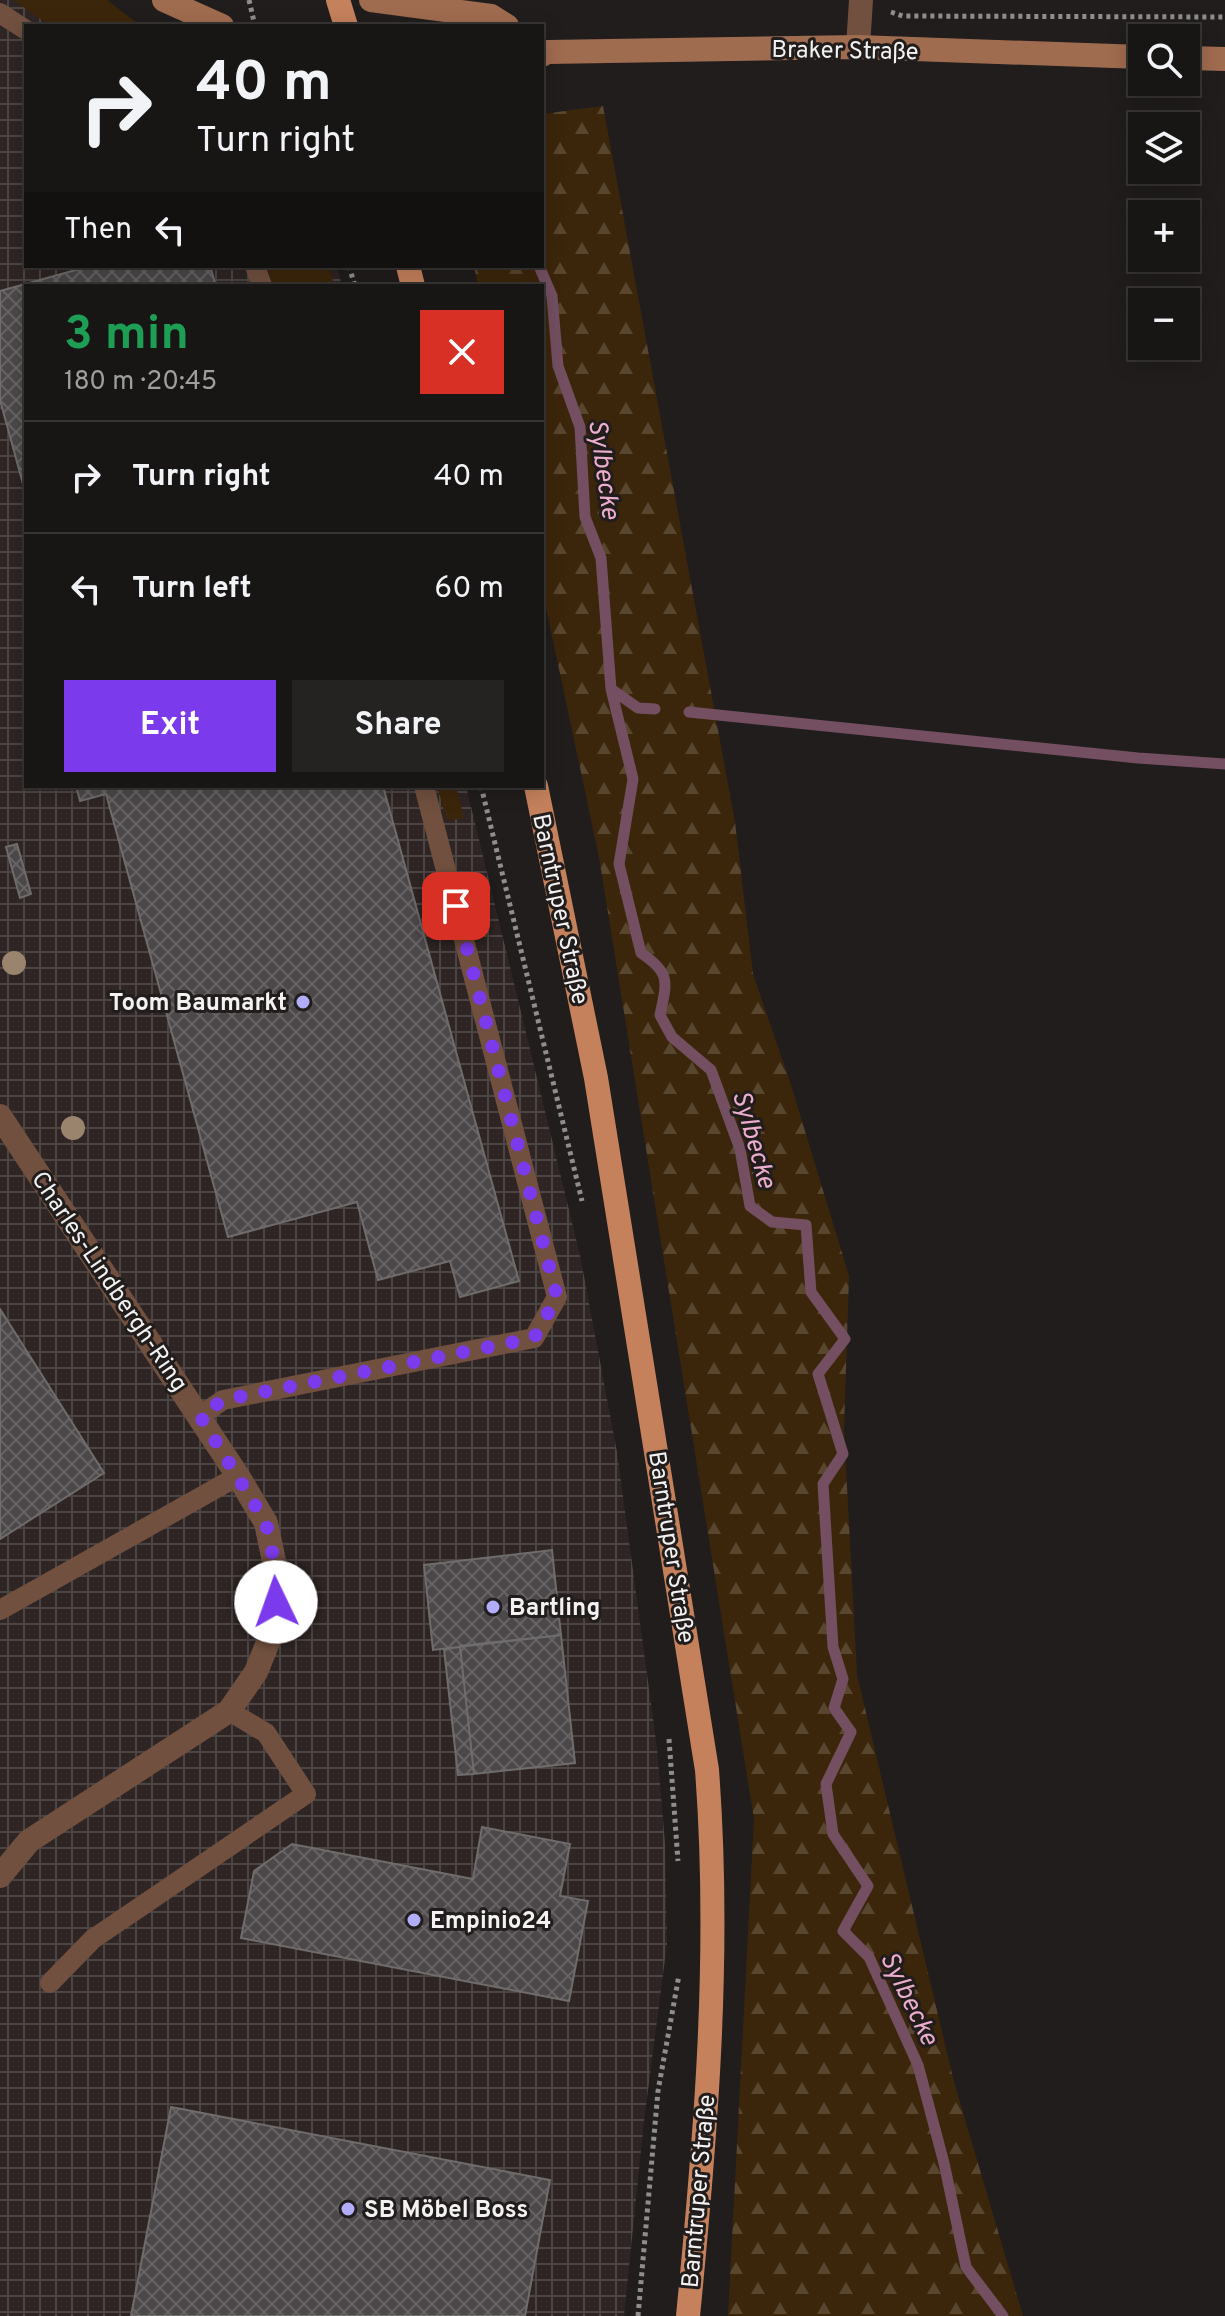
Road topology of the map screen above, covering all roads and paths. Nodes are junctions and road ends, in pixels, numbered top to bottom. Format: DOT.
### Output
graph roads {
  1 [pos="164,0"];
  2 [pos="338,0"];
  3 [pos="371,0"];
  4 [pos="861,1"];
  5 [pos="0,13"];
  6 [pos="1225,17"];
  7 [pos="218,24"];
  8 [pos="345,24"];
  9 [pos="504,24"];
  10 [pos="24,29"];
  11 [pos="858,47"];
  12 [pos="544,52"];
  13 [pos="1128,57"];
  14 [pos="1200,58"];
  15 [pos="1225,59"];
  16 [pos="425,788"];
  17 [pos="481,788"];
  18 [pos="536,788"];
  19 [pos="0,1116"];
  20 [pos="584,1211"];
  21 [pos="200,1416"];
  22 [pos="238,1476"];
  23 [pos="0,1610"];
  24 [pos="229,1711"];
  25 [pos="668,1730"];
  26 [pos="679,1869"];
  27 [pos="0,1876"];
  28 [pos="680,1967"];
  29 [pos="50,1983"];
  30 [pos="638,2316"];
  31 [pos="688,2316"];
  1 -- 7 [label="street"];
  2 -- 8 [label="main road"];
  3 -- 9 [label="street"];
  4 -- 6 [label="path"];
  4 -- 11 [label="street"];
  5 -- 10 [label="lane"];
  11 -- 12 [label="street, Braker Straße"];
  11 -- 13 [label="street, Braker Straße"];
  14 -- 15 [label="street"];
  16 -- 21 [label="lane"];
  17 -- 20 [label="path"];
  18 -- 31 [label="main road, Barntruper Straße"];
  19 -- 21 [label="street, Charles-Lindbergh-Ring"];
  21 -- 22 [label="street, Charles-Lindbergh-Ring"];
  22 -- 23 [label="lane"];
  22 -- 24 [label="street, Charles-Lindbergh-Ring"];
  24 -- 27 [label="street, Charles-Lindbergh-Ring"];
  24 -- 29 [label="lane"];
  25 -- 26 [label="path"];
  28 -- 30 [label="path"];
}
